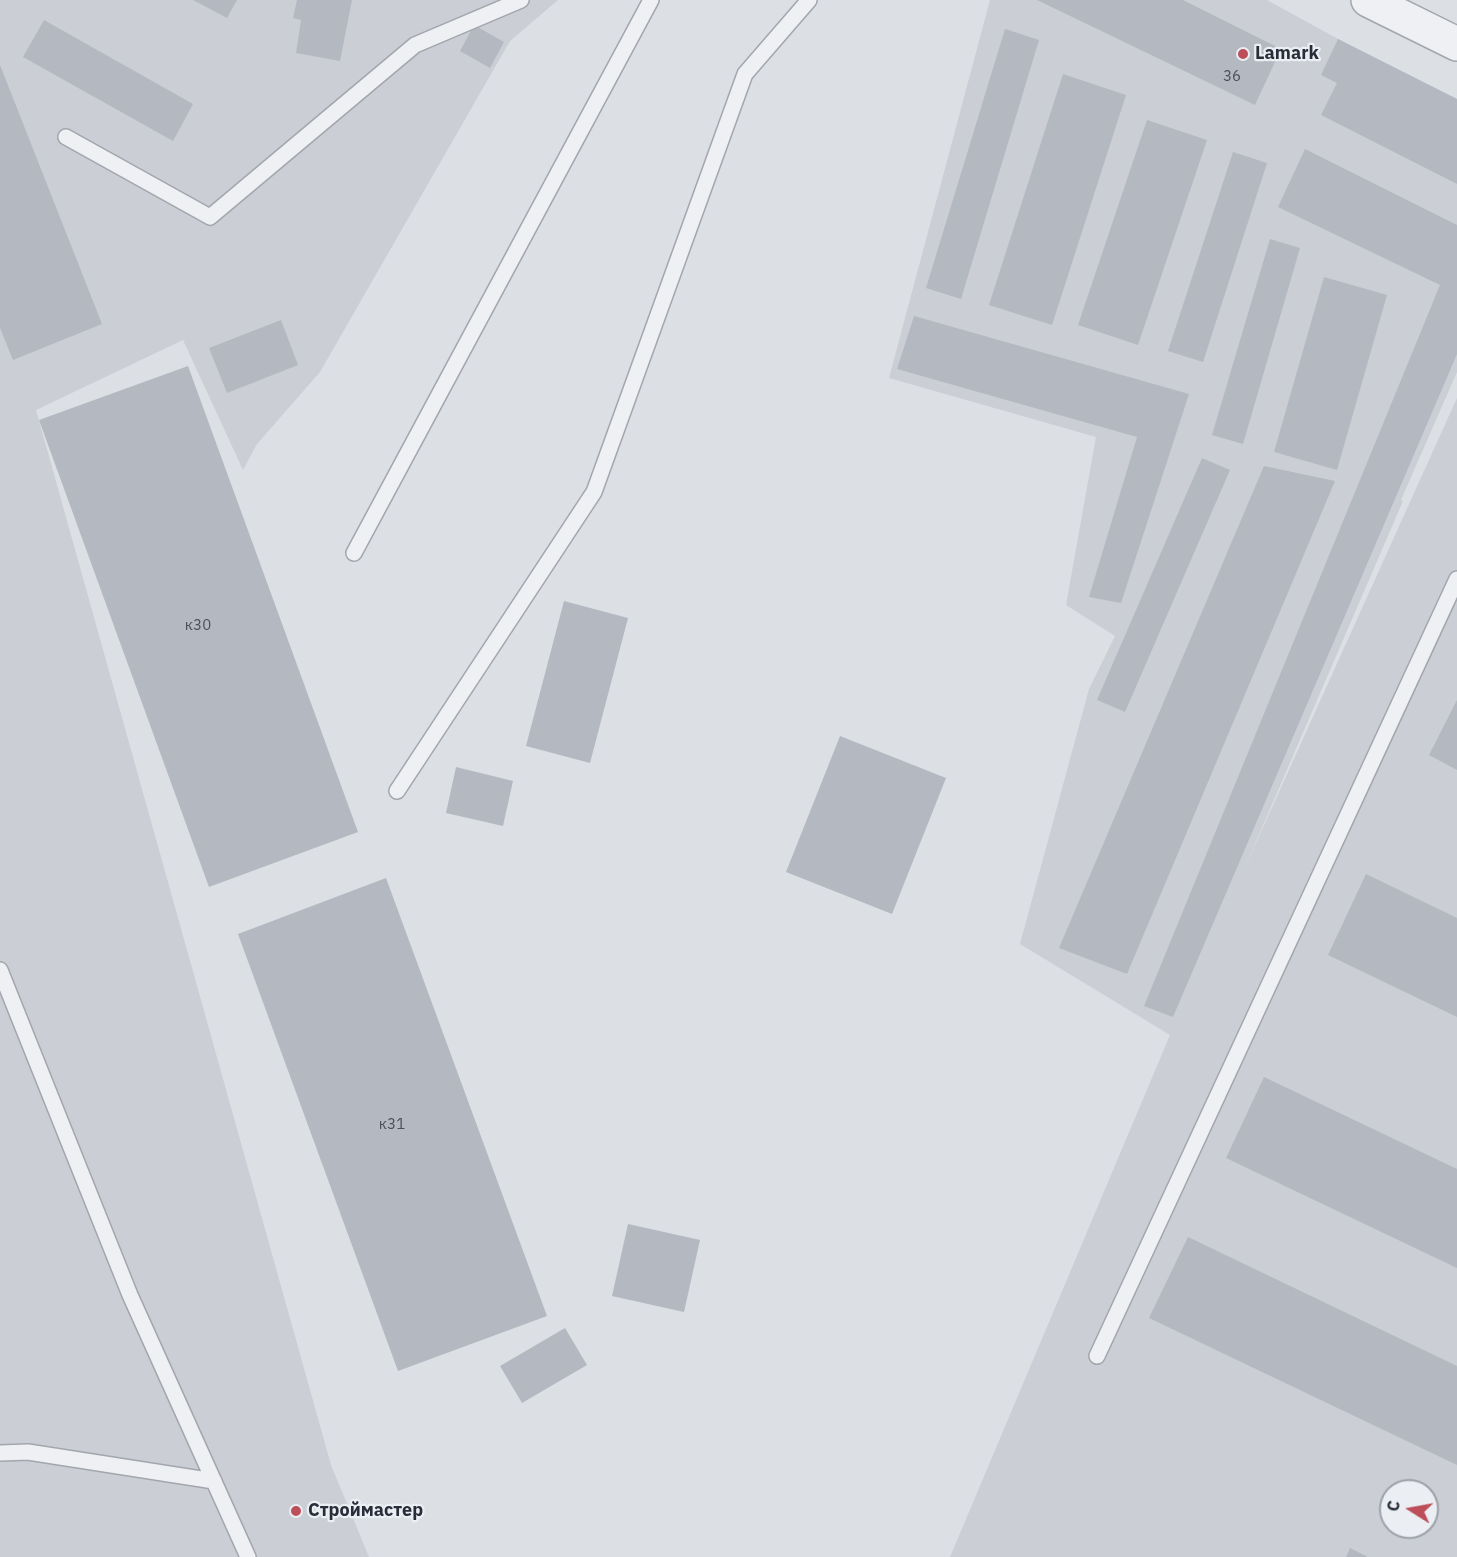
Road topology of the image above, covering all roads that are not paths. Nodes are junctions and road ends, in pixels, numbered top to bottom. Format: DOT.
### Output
graph roads {
  1 [pos="520,0"];
  2 [pos="651,0"];
  3 [pos="809,0"];
  4 [pos="1368,0"];
  5 [pos="1457,44"];
  6 [pos="66,136"];
  7 [pos="354,553"];
  8 [pos="1457,579"];
  9 [pos="397,791"];
  10 [pos="0,970"];
  11 [pos="1097,1356"];
  12 [pos="0,1453"];
  13 [pos="214,1481"];
  14 [pos="248,1557"];
  1 -- 6 [label="lane"];
  2 -- 7 [label="lane"];
  3 -- 9 [label="lane"];
  4 -- 5 [label="street"];
  8 -- 11 [label="lane"];
  10 -- 13 [label="lane"];
  12 -- 13 [label="lane"];
  13 -- 14 [label="lane"];
}
